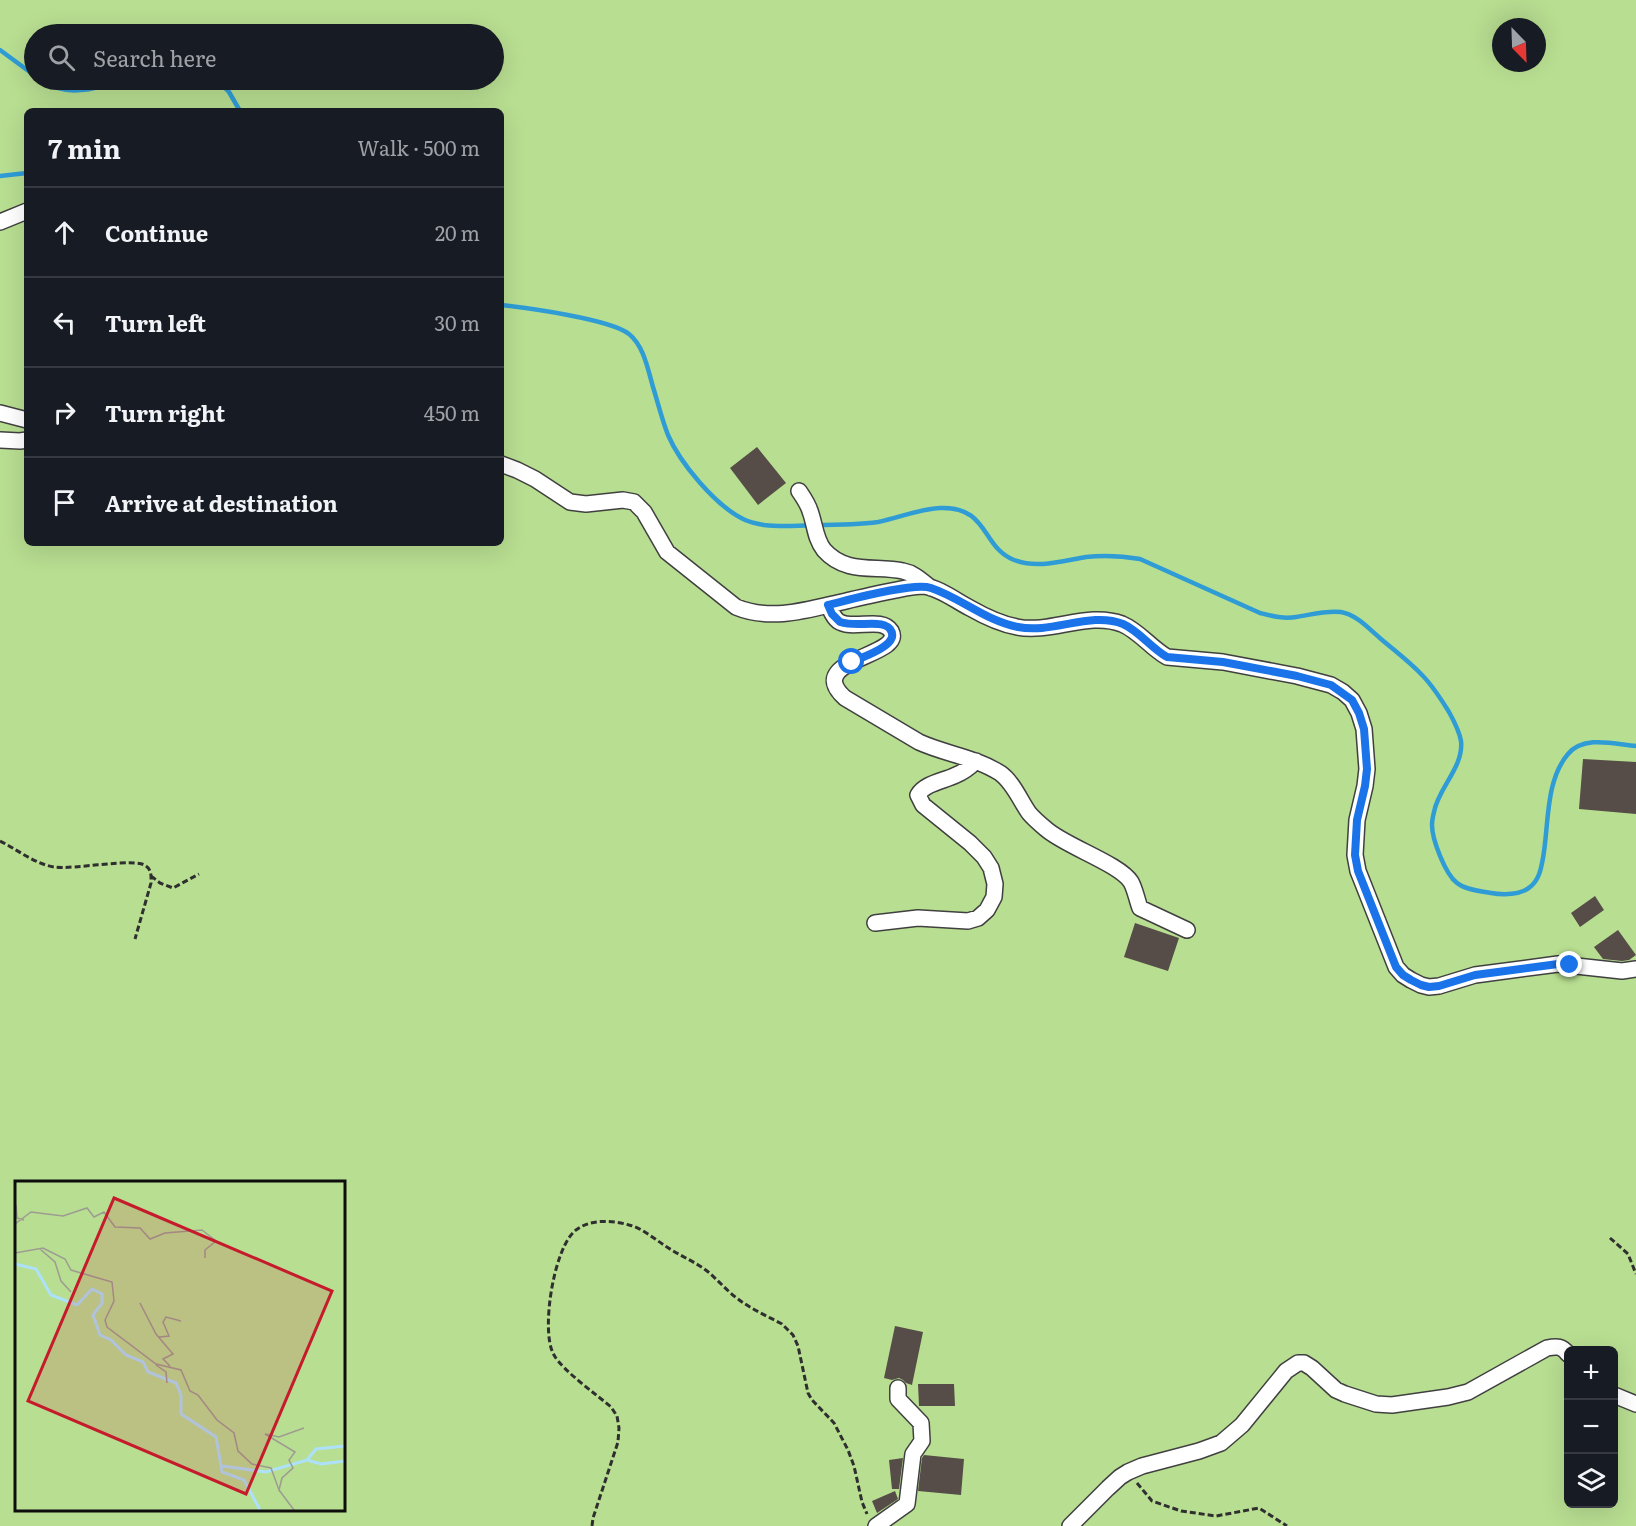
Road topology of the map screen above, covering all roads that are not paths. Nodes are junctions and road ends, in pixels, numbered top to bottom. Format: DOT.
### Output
graph roads {
  1 [pos="24,212"];
  2 [pos="0,222"];
  3 [pos="0,413"];
  4 [pos="24,419"];
  5 [pos="0,440"];
  6 [pos="24,440"];
  7 [pos="504,465"];
  8 [pos="799,491"];
  9 [pos="931,588"];
  10 [pos="828,605"];
  11 [pos="976,761"];
  12 [pos="875,923"];
  13 [pos="1187,930"];
  14 [pos="1636,969"];
  15 [pos="1564,1349"];
  16 [pos="898,1388"];
  17 [pos="1618,1397"];
  18 [pos="1636,1404"];
  19 [pos="873,1522"];
  20 [pos="1070,1526"];
  1 -- 2 [label="street"];
  3 -- 4 [label="street"];
  5 -- 6 [label="street"];
  7 -- 10 [label="street"];
  8 -- 9 [label="street"];
  9 -- 10 [label="street"];
  9 -- 14 [label="street"];
  10 -- 11 [label="street"];
  11 -- 12 [label="street"];
  11 -- 13 [label="street"];
  15 -- 20 [label="street"];
  16 -- 19 [label="street"];
  17 -- 18 [label="street"];
}
